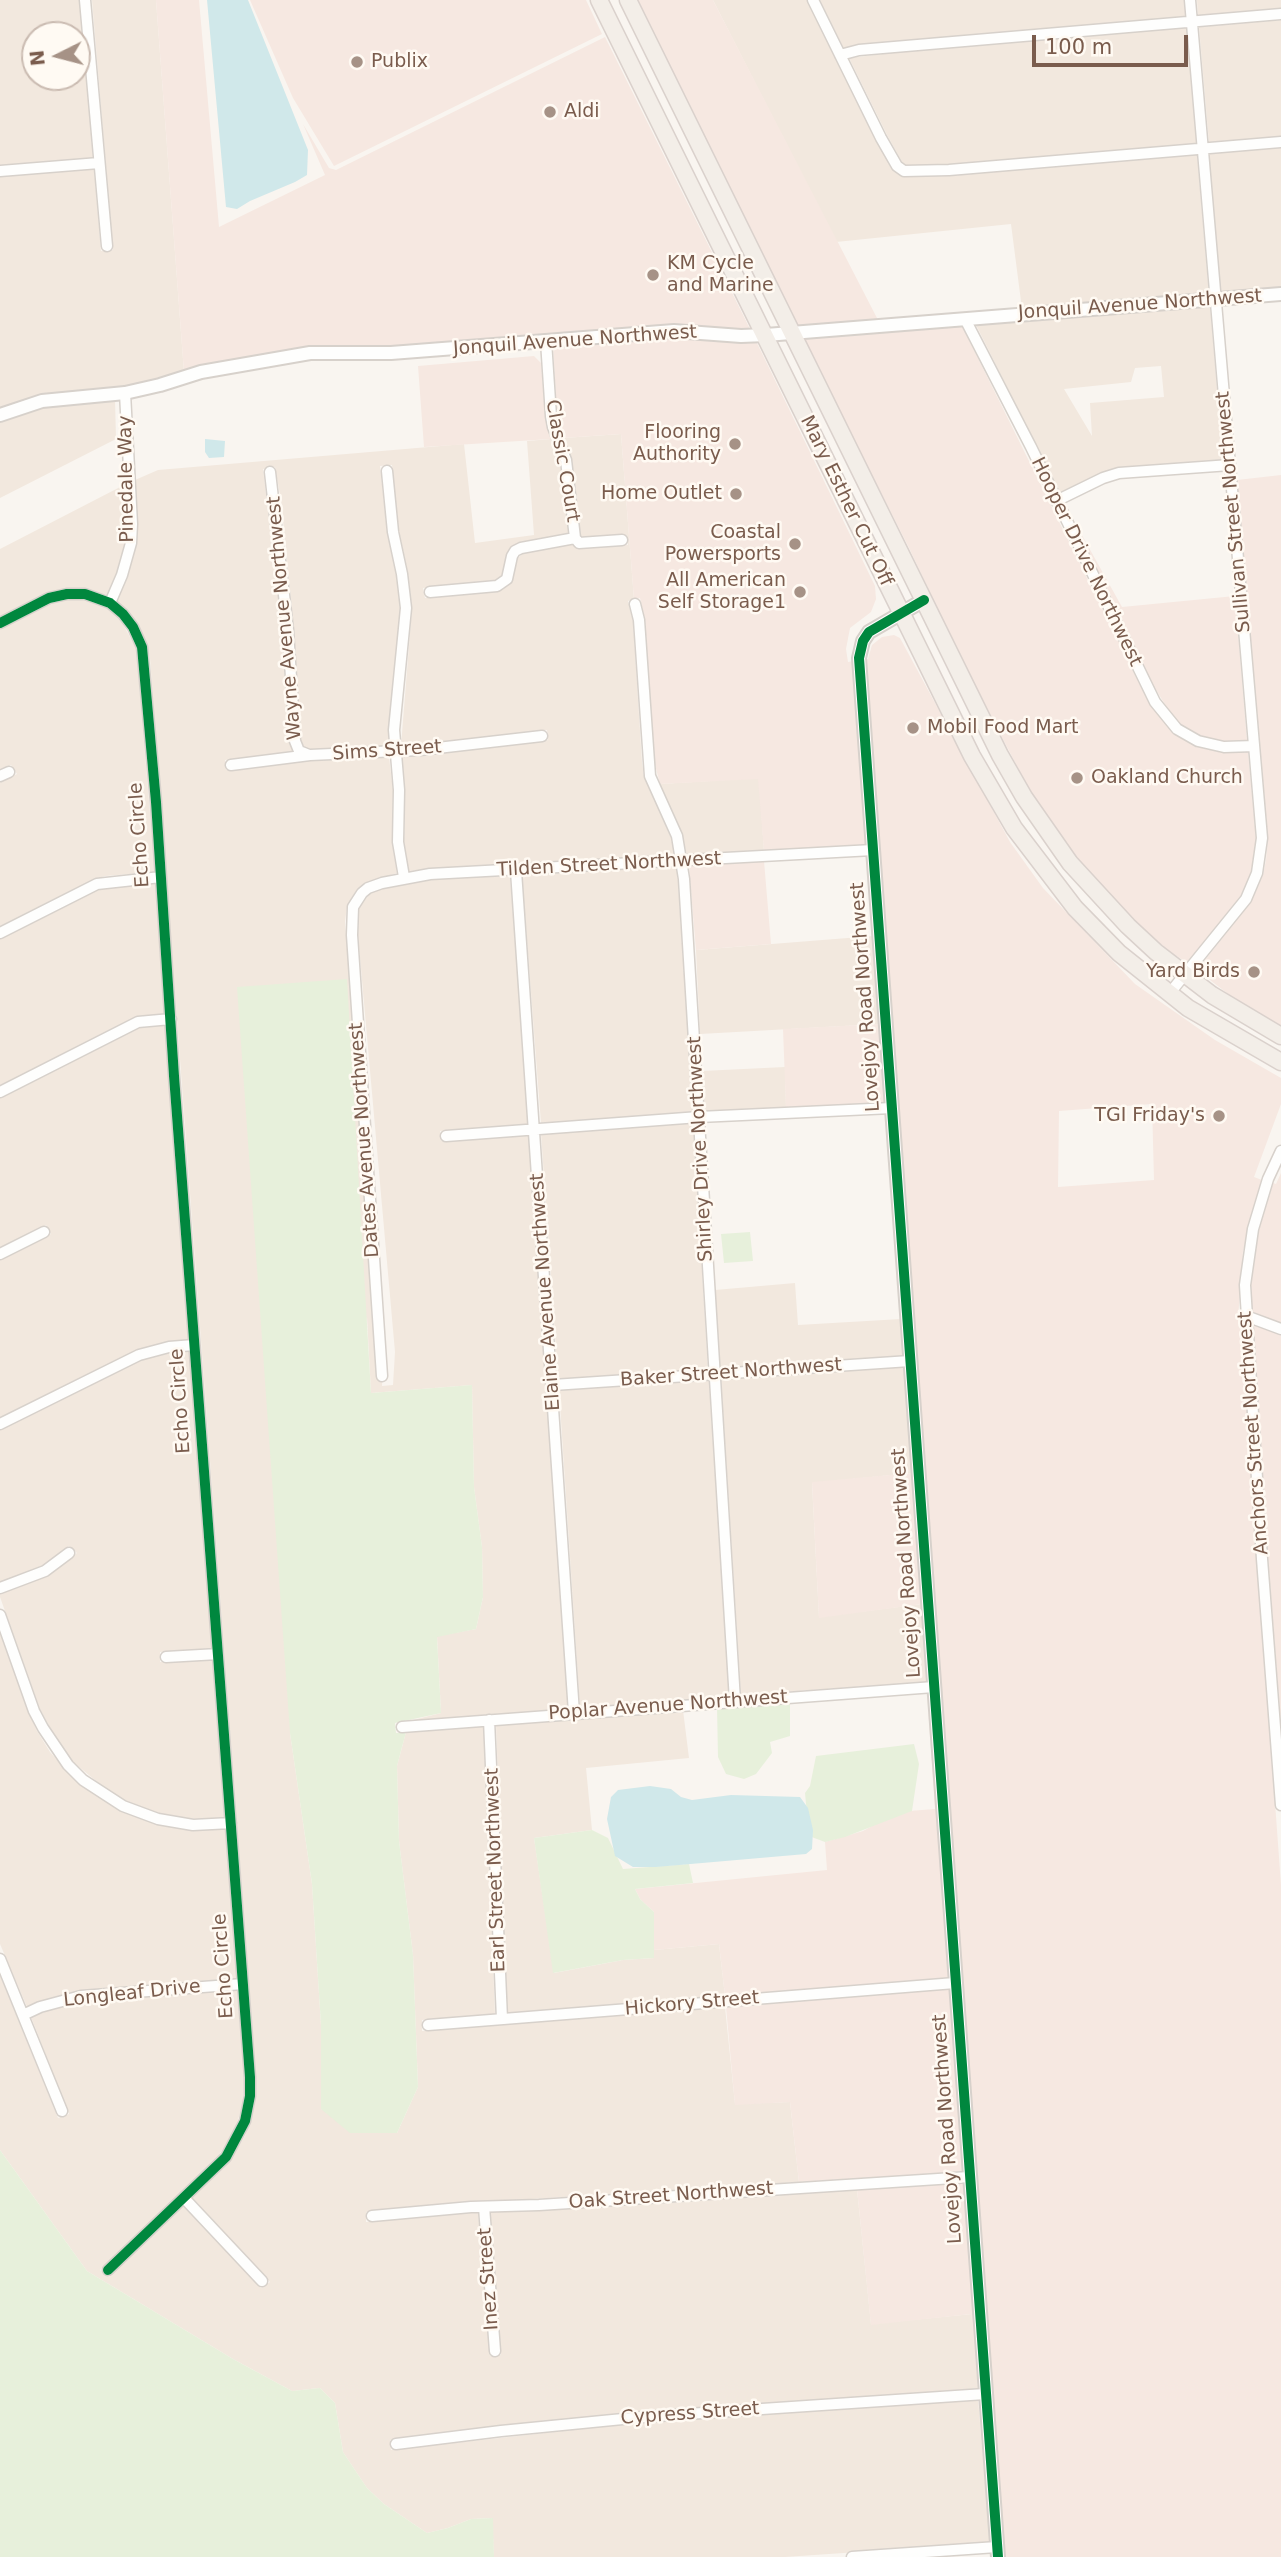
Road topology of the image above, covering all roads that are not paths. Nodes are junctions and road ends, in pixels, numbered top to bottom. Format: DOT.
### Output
graph roads {
  1 [pos="85,0"];
  2 [pos="599,0"];
  3 [pos="628,0"];
  4 [pos="813,0"];
  5 [pos="1191,0"];
  6 [pos="1281,14"];
  7 [pos="1192,22"];
  8 [pos="840,55"];
  9 [pos="657,61"];
  10 [pos="635,72"];
  11 [pos="1281,142"];
  12 [pos="1203,148"];
  13 [pos="99,163"];
  14 [pos="0,171"];
  15 [pos="107,246"];
  16 [pos="1281,294"];
  17 [pos="1215,299"];
  18 [pos="965,319"];
  19 [pos="791,333"];
  20 [pos="766,335"];
  21 [pos="546,341"];
  22 [pos="125,393"];
  23 [pos="0,415"];
  24 [pos="1230,465"];
  25 [pos="387,471"];
  26 [pos="270,472"];
  27 [pos="1056,500"];
  28 [pos="575,538"];
  29 [pos="622,540"];
  30 [pos="430,592"];
  31 [pos="924,600"];
  32 [pos="110,603"];
  33 [pos="635,604"];
  34 [pos="900,612"];
  35 [pos="0,623"];
  36 [pos="542,736"];
  37 [pos="1254,747"];
  38 [pos="395,752"];
  39 [pos="310,755"];
  40 [pos="231,765"];
  41 [pos="1055,843"];
  42 [pos="873,850"];
  43 [pos="1036,858"];
  44 [pos="682,861"];
  45 [pos="516,871"];
  46 [pos="161,877"];
  47 [pos="404,877"];
  48 [pos="355,904"];
  49 [pos="0,933"];
  50 [pos="1185,975"];
  51 [pos="1170,994"];
  52 [pos="170,1019"];
  53 [pos="1281,1036"];
  54 [pos="1281,1062"];
  55 [pos="0,1092"];
  56 [pos="892,1108"];
  57 [pos="699,1117"];
  58 [pos="535,1129"];
  59 [pos="446,1136"];
  60 [pos="1281,1151"];
  61 [pos="44,1232"];
  62 [pos="0,1254"];
  63 [pos="1246,1317"];
  64 [pos="1281,1329"];
  65 [pos="194,1345"];
  66 [pos="910,1361"];
  67 [pos="714,1375"];
  68 [pos="382,1376"];
  69 [pos="553,1385"];
  70 [pos="0,1424"];
  71 [pos="69,1553"];
  72 [pos="0,1588"];
  73 [pos="0,1615"];
  74 [pos="218,1654"];
  75 [pos="166,1657"];
  76 [pos="934,1687"];
  77 [pos="735,1701"];
  78 [pos="574,1713"];
  79 [pos="489,1720"];
  80 [pos="401,1727"];
  81 [pos="1281,1805"];
  82 [pos="231,1823"];
  83 [pos="0,1959"];
  84 [pos="955,1983"];
  85 [pos="243,1984"];
  86 [pos="23,2015"];
  87 [pos="502,2019"];
  88 [pos="428,2025"];
  89 [pos="62,2111"];
  90 [pos="969,2177"];
  91 [pos="184,2198"];
  92 [pos="484,2207"];
  93 [pos="372,2216"];
  94 [pos="108,2270"];
  95 [pos="262,2281"];
  96 [pos="495,2351"];
  97 [pos="985,2393"];
  98 [pos="396,2444"];
  99 [pos="998,2552"];
  100 [pos="852,2557"];
  1 -- 13 [label="street"];
  2 -- 10 [label="main road, Mary Esther Cut Off"];
  3 -- 9 [label="main road, Mary Esther Cut Off"];
  4 -- 8 [label="street"];
  5 -- 7 [label="street, Sullivan Street Northwest"];
  6 -- 7 [label="street"];
  7 -- 8 [label="street"];
  7 -- 12 [label="street, Sullivan Street Northwest"];
  8 -- 12 [label="street"];
  9 -- 10 [label="main road"];
  9 -- 19 [label="main road, Mary Esther Cut Off"];
  10 -- 20 [label="main road, Mary Esther Cut Off"];
  11 -- 12 [label="street"];
  12 -- 17 [label="street, Sullivan Street Northwest"];
  13 -- 14 [label="street"];
  13 -- 15 [label="street"];
  16 -- 17 [label="street, Jonquil Avenue Northwest"];
  17 -- 18 [label="street, Jonquil Avenue Northwest"];
  17 -- 24 [label="street, Sullivan Street Northwest"];
  18 -- 19 [label="street, Jonquil Avenue Northwest"];
  18 -- 27 [label="street, Hooper Drive Northwest"];
  19 -- 20 [label="street, Jonquil Avenue Northwest"];
  19 -- 31 [label="main road, Mary Esther Cut Off"];
  20 -- 21 [label="street, Jonquil Avenue Northwest"];
  20 -- 34 [label="main road, Mary Esther Cut Off"];
  21 -- 22 [label="street, Jonquil Avenue Northwest"];
  21 -- 28 [label="street, Classic Court"];
  22 -- 23 [label="street, Jonquil Avenue Northwest"];
  22 -- 32 [label="street, Pinedale Way"];
  24 -- 27 [label="street"];
  24 -- 37 [label="street, Sullivan Street Northwest"];
  25 -- 38 [label="street"];
  26 -- 39 [label="street, Wayne Avenue Northwest"];
  27 -- 37 [label="street, Hooper Drive Northwest"];
  28 -- 29 [label="street, Classic Court"];
  28 -- 30 [label="street, Classic Court"];
  31 -- 34 [label="street, Lovejoy Road Northwest"];
  31 -- 41 [label="main road, Mary Esther Cut Off"];
  32 -- 35 [label="street"];
  32 -- 46 [label="street, Echo Circle"];
  33 -- 44 [label="street, Shirley Drive Northwest"];
  34 -- 42 [label="street, Lovejoy Road Northwest"];
  34 -- 43 [label="main road, Mary Esther Cut Off"];
  36 -- 38 [label="street, Sims Street"];
  37 -- 50 [label="street, Sullivan Street Northwest"];
  38 -- 39 [label="street, Sims Street"];
  38 -- 47 [label="street"];
  39 -- 40 [label="street, Sims Street"];
  41 -- 43 [label="main road"];
  41 -- 50 [label="main road, Mary Esther Cut Off"];
  42 -- 44 [label="street, Tilden Street Northwest"];
  42 -- 56 [label="street, Lovejoy Road Northwest"];
  43 -- 51 [label="main road, Mary Esther Cut Off"];
  44 -- 45 [label="street, Tilden Street Northwest"];
  44 -- 57 [label="street, Shirley Drive Northwest"];
  45 -- 47 [label="street, Tilden Street Northwest"];
  45 -- 58 [label="street, Elaine Avenue Northwest"];
  46 -- 49 [label="street"];
  46 -- 52 [label="street, Echo Circle"];
  47 -- 48 [label="street, Tilden Street Northwest"];
  48 -- 68 [label="street, Dates Avenue Northwest"];
  50 -- 51 [label="street, Sullivan Street Northwest"];
  50 -- 53 [label="main road, Mary Esther Cut Off"];
  51 -- 54 [label="main road, Mary Esther Cut Off"];
  52 -- 55 [label="street"];
  52 -- 65 [label="street, Echo Circle"];
  56 -- 57 [label="street"];
  56 -- 66 [label="street, Lovejoy Road Northwest"];
  57 -- 58 [label="street"];
  57 -- 67 [label="street, Shirley Drive Northwest"];
  58 -- 59 [label="street"];
  58 -- 69 [label="street, Elaine Avenue Northwest"];
  60 -- 63 [label="street, Anchors Street Northwest"];
  61 -- 62 [label="street"];
  63 -- 64 [label="street"];
  63 -- 81 [label="street, Anchors Street Northwest"];
  65 -- 70 [label="street"];
  65 -- 74 [label="street, Echo Circle"];
  66 -- 67 [label="street, Baker Street Northwest"];
  66 -- 76 [label="street, Lovejoy Road Northwest"];
  67 -- 69 [label="street, Baker Street Northwest"];
  67 -- 77 [label="street, Shirley Drive Northwest"];
  69 -- 78 [label="street, Elaine Avenue Northwest"];
  71 -- 72 [label="street"];
  73 -- 82 [label="street"];
  74 -- 75 [label="street"];
  74 -- 82 [label="street, Echo Circle"];
  76 -- 77 [label="street, Poplar Avenue Northwest"];
  76 -- 84 [label="street, Lovejoy Road Northwest"];
  77 -- 78 [label="street, Poplar Avenue Northwest"];
  78 -- 79 [label="street, Poplar Avenue Northwest"];
  79 -- 80 [label="street, Poplar Avenue Northwest"];
  79 -- 87 [label="street, Earl Street Northwest"];
  82 -- 85 [label="street, Echo Circle"];
  83 -- 86 [label="street"];
  84 -- 87 [label="street, Hickory Street"];
  84 -- 90 [label="street, Lovejoy Road Northwest"];
  85 -- 86 [label="street, Longleaf Drive"];
  85 -- 91 [label="street, Echo Circle"];
  86 -- 89 [label="street"];
  87 -- 88 [label="street, Hickory Street"];
  90 -- 92 [label="street, Oak Street Northwest"];
  90 -- 97 [label="street, Lovejoy Road Northwest"];
  91 -- 94 [label="street, Echo Circle"];
  91 -- 95 [label="street"];
  92 -- 93 [label="street, Oak Street Northwest"];
  92 -- 96 [label="street, Inez Street"];
  97 -- 98 [label="street, Cypress Street"];
  97 -- 99 [label="street, Lovejoy Road Northwest"];
  99 -- 100 [label="street"];
}
